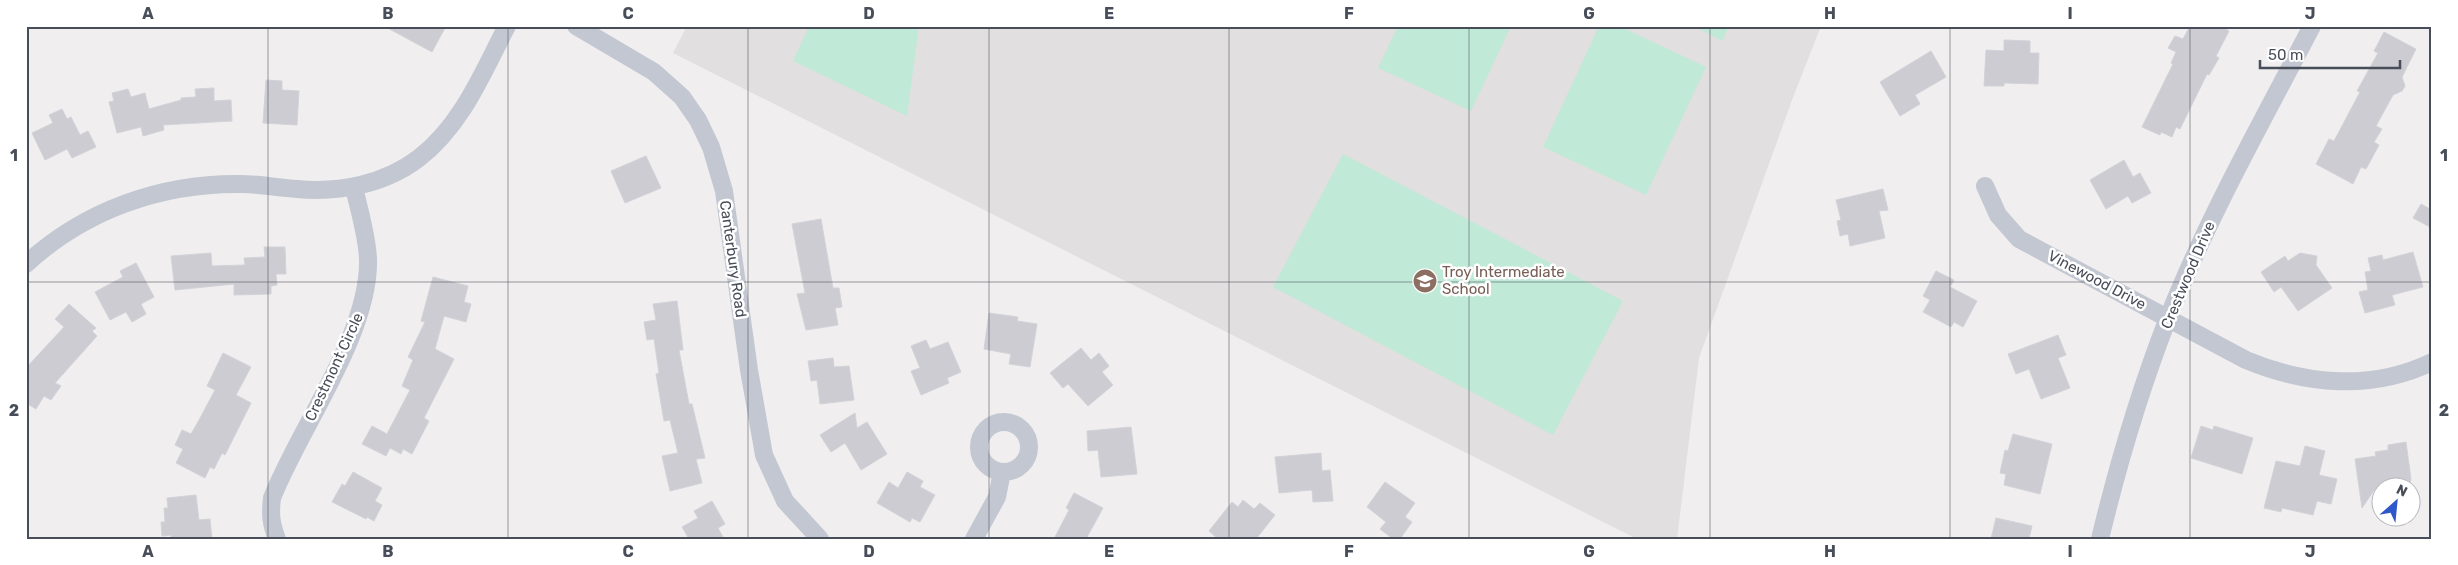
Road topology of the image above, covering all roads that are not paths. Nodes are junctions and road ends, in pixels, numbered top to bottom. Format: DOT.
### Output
graph roads {
  1 [pos="506,26"];
  2 [pos="576,26"];
  3 [pos="2312,26"];
  4 [pos="1985,186"];
  5 [pos="354,187"];
  6 [pos="26,264"];
  7 [pos="2168,318"];
  8 [pos="2432,362"];
  9 [pos="1002,472"];
  10 [pos="278,539"];
  11 [pos="820,539"];
  12 [pos="974,539"];
  13 [pos="2100,539"];
  1 -- 5 [label="street"];
  2 -- 11 [label="street, Canterbury Road"];
  3 -- 7 [label="street, Crestwood Drive"];
  4 -- 7 [label="street, Vinewood Drive"];
  5 -- 6 [label="street"];
  5 -- 10 [label="street, Crestmont Circle"];
  7 -- 8 [label="street, Vinewood Drive"];
  7 -- 13 [label="street, Crestwood Drive"];
  9 -- 12 [label="street"];
}
